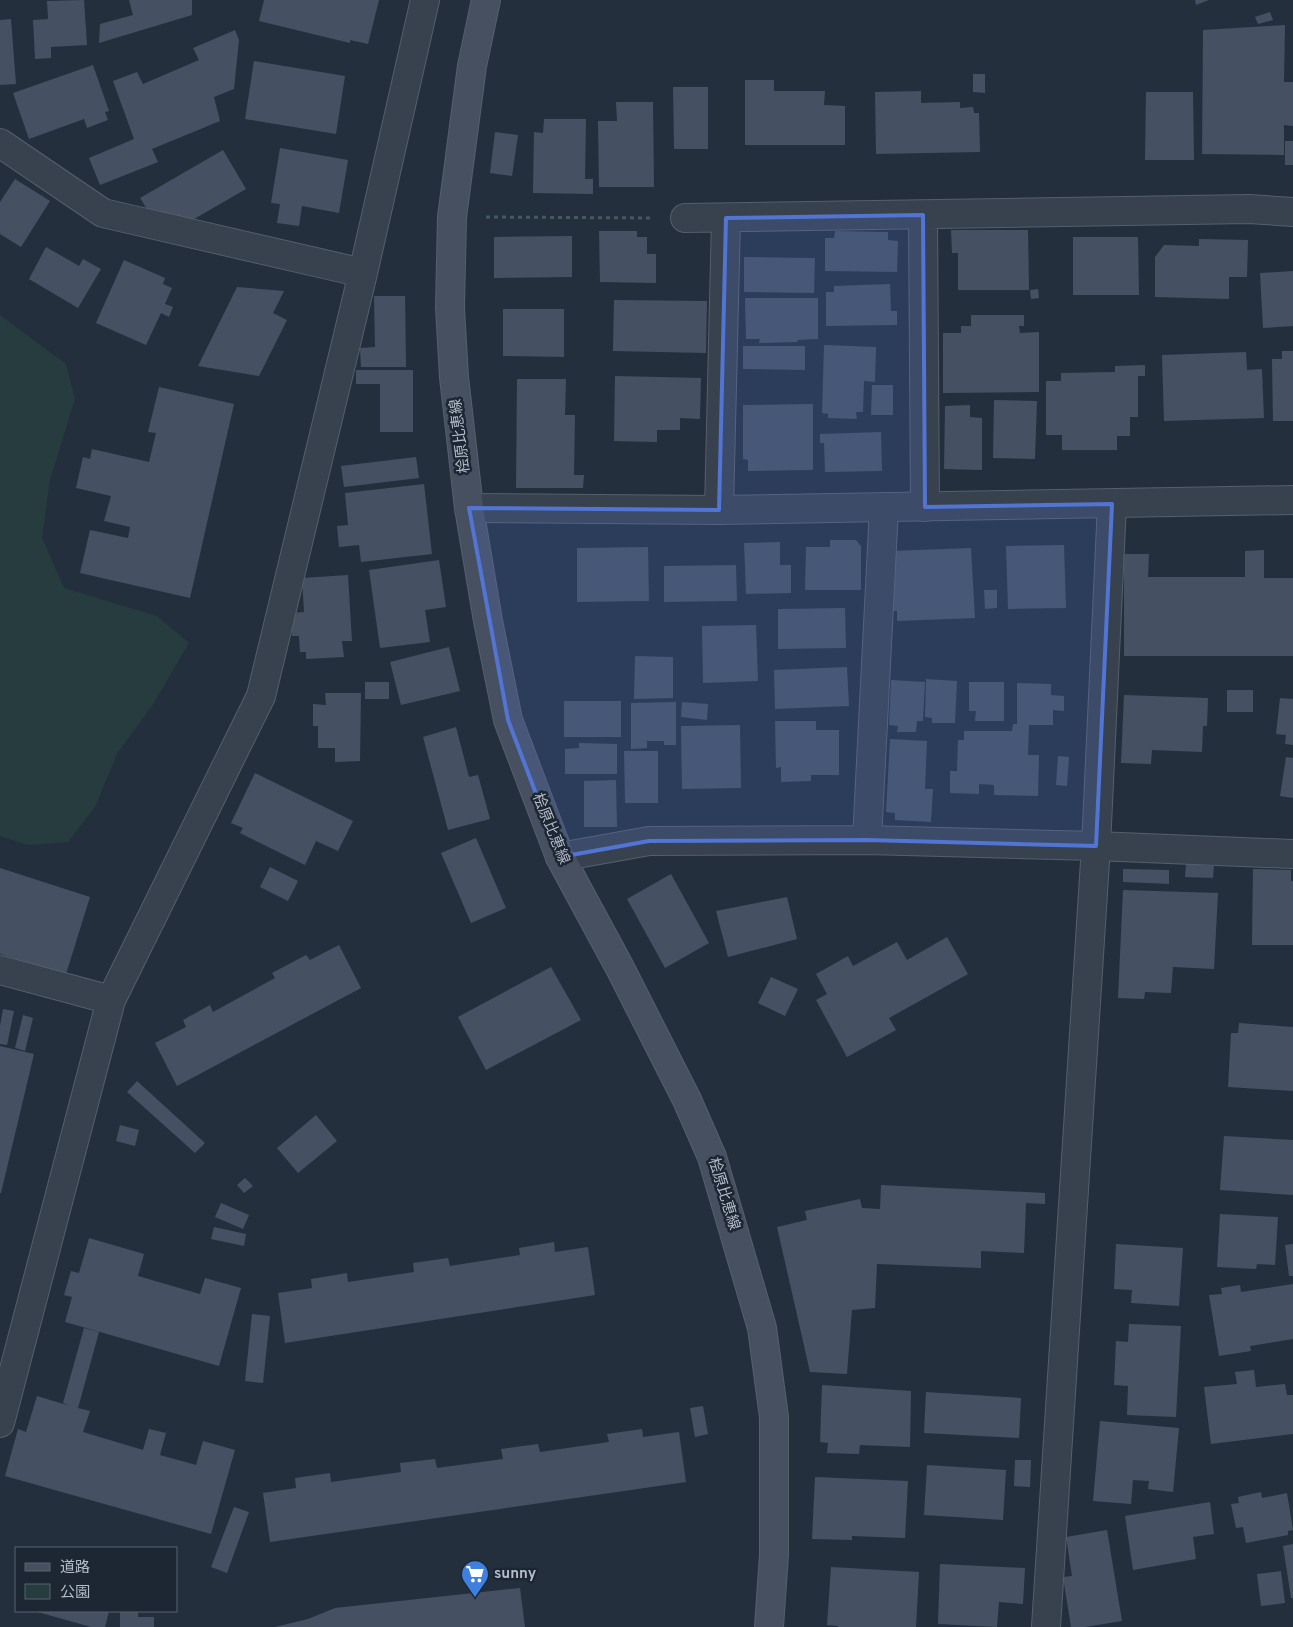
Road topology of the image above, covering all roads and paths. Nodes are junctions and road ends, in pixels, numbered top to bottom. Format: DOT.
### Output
graph roads {
  1 [pos="425,0"];
  2 [pos="486,0"];
  3 [pos="0,143"];
  4 [pos="1293,212"];
  5 [pos="923,215"];
  6 [pos="452,217"];
  7 [pos="685,218"];
  8 [pos="726,218"];
  9 [pos="364,273"];
  10 [pos="1293,500"];
  11 [pos="1112,504"];
  12 [pos="925,506"];
  13 [pos="469,508"];
  14 [pos="884,508"];
  15 [pos="719,510"];
  16 [pos="867,840"];
  17 [pos="1096,846"];
  18 [pos="1293,854"];
  19 [pos="560,856"];
  20 [pos="0,970"];
  21 [pos="111,1000"];
  22 [pos="0,1423"];
  23 [pos="769,1627"];
  24 [pos="1046,1627"];
  1 -- 9 [label="street"];
  2 -- 6 [label="main road, 桧原比恵線"];
  3 -- 9 [label="street"];
  4 -- 5 [label="street"];
  5 -- 8 [label="street"];
  5 -- 12 [label="street"];
  6 -- 7 [label="path"];
  6 -- 13 [label="main road, 桧原比恵線"];
  7 -- 8 [label="street"];
  8 -- 15 [label="street"];
  9 -- 21 [label="street"];
  10 -- 11 [label="street"];
  11 -- 12 [label="street"];
  11 -- 17 [label="street"];
  12 -- 14 [label="street"];
  13 -- 15 [label="street"];
  13 -- 19 [label="main road, 桧原比恵線"];
  14 -- 15 [label="street"];
  14 -- 16 [label="street"];
  16 -- 17 [label="street"];
  16 -- 19 [label="street"];
  17 -- 18 [label="street"];
  17 -- 24 [label="street"];
  19 -- 23 [label="main road, 桧原比恵線"];
  20 -- 21 [label="street"];
  21 -- 22 [label="street"];
}
